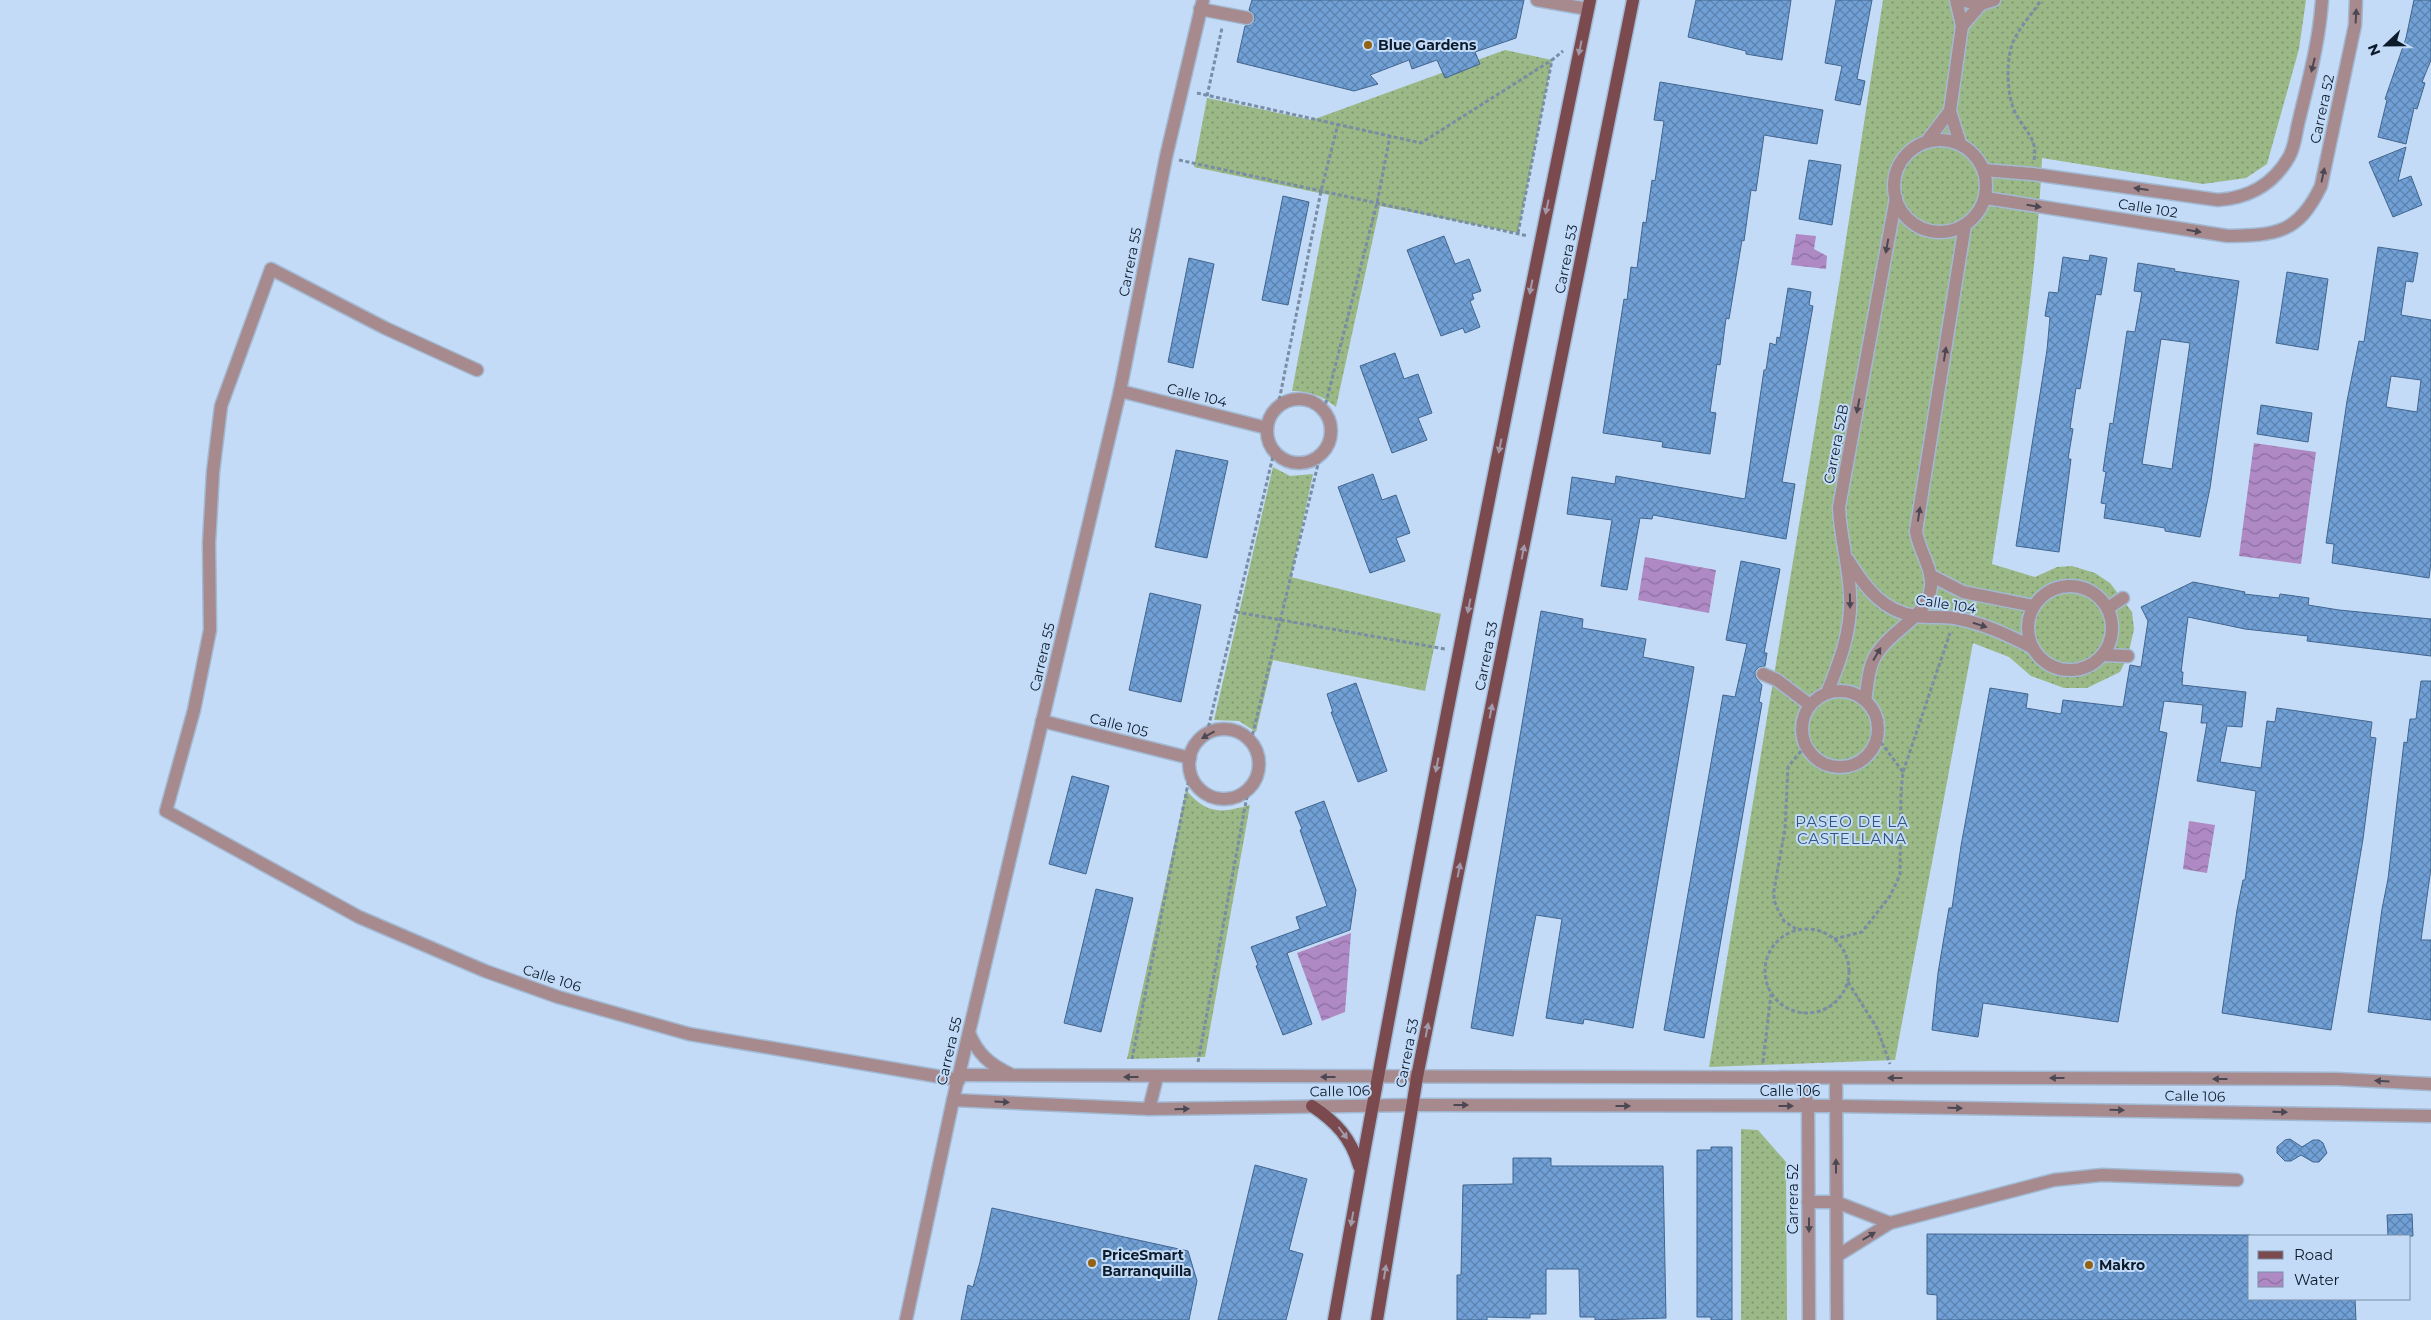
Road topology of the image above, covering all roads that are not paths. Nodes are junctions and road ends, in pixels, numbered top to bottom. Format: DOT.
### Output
graph roads {
  1 [pos="1537,0"];
  2 [pos="1633,0"];
  3 [pos="1956,0"];
  4 [pos="1960,0"];
  5 [pos="1994,0"];
  6 [pos="2322,0"];
  7 [pos="2356,0"];
  8 [pos="1557,2"];
  9 [pos="1981,4"];
  10 [pos="1201,5"];
  11 [pos="1589,5"];
  12 [pos="1247,18"];
  13 [pos="1962,26"];
  14 [pos="1950,111"];
  15 [pos="1927,141"];
  16 [pos="1960,143"];
  17 [pos="1984,170"];
  18 [pos="2271,180"];
  19 [pos="1896,198"];
  20 [pos="1986,198"];
  21 [pos="2302,218"];
  22 [pos="1966,225"];
  23 [pos="477,370"];
  24 [pos="1120,391"];
  25 [pos="1267,428"];
  26 [pos="1845,556"];
  27 [pos="1930,575"];
  28 [pos="2123,598"];
  29 [pos="2034,606"];
  30 [pos="2108,608"];
  31 [pos="1915,616"];
  32 [pos="2033,648"];
  33 [pos="2103,655"];
  34 [pos="2128,656"];
  35 [pos="1763,674"];
  36 [pos="1827,693"];
  37 [pos="1865,700"];
  38 [pos="1810,705"];
  39 [pos="1042,721"];
  40 [pos="1190,758"];
  41 [pos="969,1032"];
  42 [pos="1032,1076"];
  43 [pos="960,1077"];
  44 [pos="1157,1077"];
  45 [pos="1377,1077"];
  46 [pos="1417,1077"];
  47 [pos="1801,1078"];
  48 [pos="1836,1078"];
  49 [pos="2431,1084"];
  50 [pos="953,1100"];
  51 [pos="1412,1105"];
  52 [pos="1312,1106"];
  53 [pos="1371,1106"];
  54 [pos="1808,1106"];
  55 [pos="1836,1106"];
  56 [pos="1149,1109"];
  57 [pos="2431,1116"];
  58 [pos="1360,1171"];
  59 [pos="2237,1180"];
  60 [pos="1808,1202"];
  61 [pos="1836,1202"];
  62 [pos="1890,1223"];
  63 [pos="1837,1256"];
  64 [pos="906,1320"];
  65 [pos="1334,1320"];
  66 [pos="1377,1320"];
  67 [pos="1809,1320"];
  68 [pos="1837,1320"];
  1 -- 8 [label="street"];
  46 -- 2 [label="main road, Carrera 53, one-way"];
  3 -- 13 [label="street"];
  4 -- 9 [label="street"];
  5 -- 9 [label="street"];
  6 -- 18 [label="street, Carrera 52, one-way"];
  21 -- 7 [label="street, Carrera 52, one-way"];
  8 -- 11 [label="street"];
  9 -- 13 [label="street"];
  10 -- 12 [label="street"];
  10 -- 24 [label="street, Carrera 55"];
  11 -- 45 [label="main road, Carrera 53, one-way"];
  13 -- 14 [label="street"];
  14 -- 15 [label="street"];
  14 -- 16 [label="street"];
  15 -- 16 [label="street"];
  15 -- 19 [label="street"];
  16 -- 17 [label="street"];
  18 -- 17 [label="street, Calle 102, one-way"];
  17 -- 20 [label="street"];
  19 -- 22 [label="street"];
  19 -- 26 [label="street, Carrera 52B, one-way"];
  20 -- 21 [label="street, Calle 102, one-way"];
  20 -- 22 [label="street"];
  27 -- 22 [label="street, one-way"];
  23 -- 43 [label="street, Calle 106"];
  24 -- 25 [label="street, Calle 104"];
  24 -- 39 [label="street, Carrera 55"];
  25 -- 25 [label="street"];
  26 -- 31 [label="street, Calle 104"];
  26 -- 36 [label="street, Carrera 52B, one-way"];
  27 -- 29 [label="street, Calle 104"];
  27 -- 31 [label="street"];
  28 -- 30 [label="street"];
  29 -- 30 [label="street"];
  29 -- 32 [label="street"];
  30 -- 33 [label="street"];
  31 -- 32 [label="street, Calle 104, one-way"];
  37 -- 31 [label="street, one-way"];
  32 -- 33 [label="street, Calle 104"];
  33 -- 34 [label="street"];
  35 -- 38 [label="street"];
  36 -- 37 [label="street"];
  36 -- 38 [label="street"];
  37 -- 38 [label="street"];
  39 -- 40 [label="street, Calle 105"];
  39 -- 41 [label="street, Carrera 55"];
  40 -- 40 [label="street, one-way"];
  41 -- 42 [label="street, Calle 106"];
  41 -- 43 [label="street, Carrera 55"];
  42 -- 43 [label="street, Calle 106"];
  44 -- 42 [label="street, Calle 106, one-way"];
  43 -- 50 [label="street, Carrera 55"];
  45 -- 44 [label="street, Calle 106, one-way"];
  44 -- 56 [label="street"];
  45 -- 46 [label="street, Calle 106"];
  45 -- 53 [label="main road, Carrera 53"];
  46 -- 47 [label="street, Calle 106"];
  46 -- 51 [label="main road, Carrera 53"];
  47 -- 48 [label="street, Calle 106"];
  47 -- 54 [label="street, Carrera 52"];
  49 -- 48 [label="street, Calle 106, one-way"];
  48 -- 55 [label="street"];
  50 -- 56 [label="street, Calle 106, one-way"];
  50 -- 64 [label="street, Carrera 55"];
  51 -- 53 [label="street, Calle 106"];
  51 -- 54 [label="street, Calle 106, one-way"];
  66 -- 51 [label="main road, Carrera 53, one-way"];
  52 -- 53 [label="street, Calle 106"];
  56 -- 52 [label="street, Calle 106, one-way"];
  52 -- 58 [label="main road, one-way"];
  53 -- 58 [label="main road, Carrera 53"];
  54 -- 55 [label="street, Calle 106"];
  54 -- 60 [label="street, Carrera 52"];
  55 -- 57 [label="street, Calle 106, one-way"];
  61 -- 55 [label="street, one-way"];
  58 -- 65 [label="main road, Carrera 53, one-way"];
  59 -- 62 [label="street"];
  60 -- 61 [label="street"];
  60 -- 67 [label="street, Carrera 52, one-way"];
  61 -- 62 [label="street"];
  61 -- 63 [label="street"];
  63 -- 62 [label="street, one-way"];
  63 -- 68 [label="street"];
}
